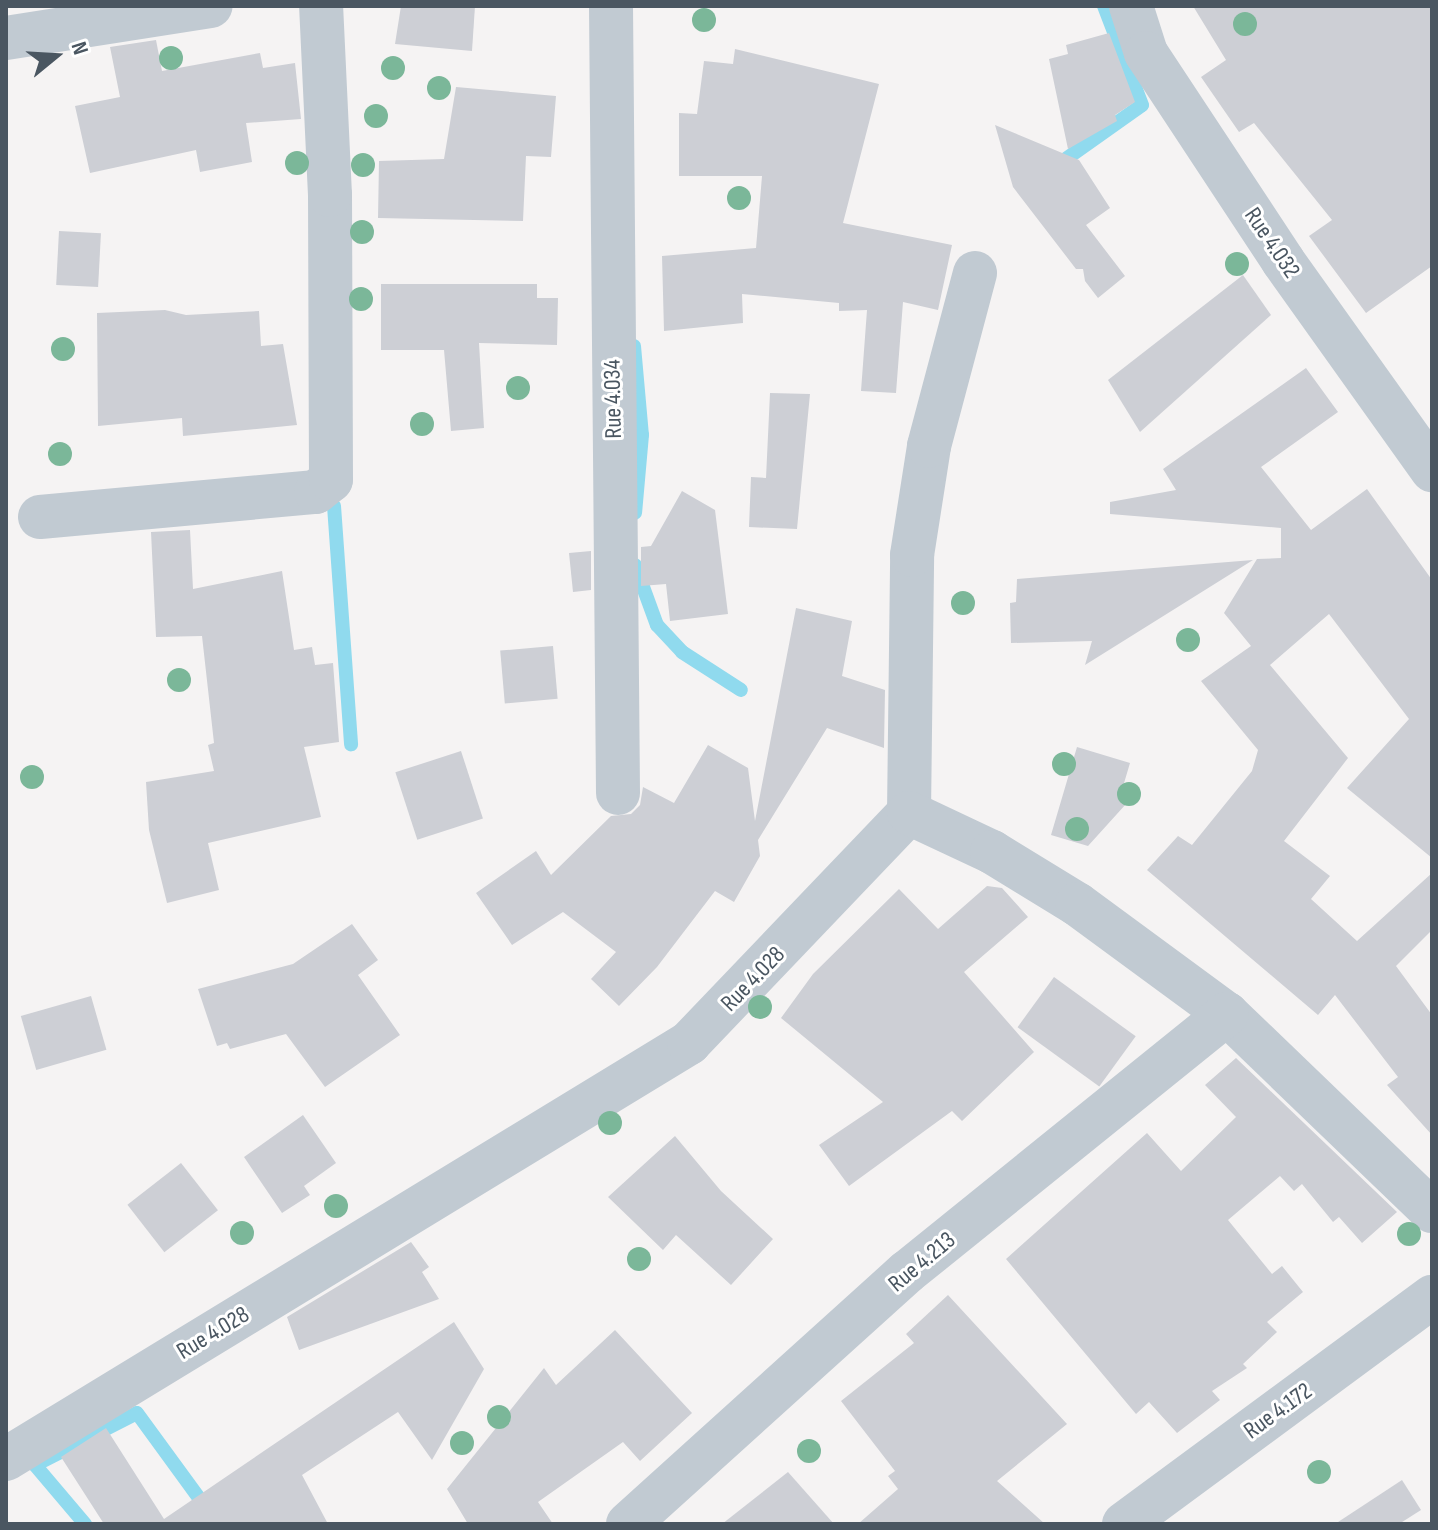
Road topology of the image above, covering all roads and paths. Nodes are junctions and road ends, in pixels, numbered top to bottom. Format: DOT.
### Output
graph roads {
  1 [pos="211,6"];
  2 [pos="321,6"];
  3 [pos="611,6"];
  4 [pos="1131,6"];
  5 [pos="6,38"];
  6 [pos="975,273"];
  7 [pos="1432,470"];
  8 [pos="40,517"];
  9 [pos="618,793"];
  10 [pos="909,813"];
  11 [pos="1227,1014"];
  12 [pos="1432,1211"];
  13 [pos="1432,1297"];
  14 [pos="6,1459"];
  15 [pos="628,1524"];
  16 [pos="1124,1524"];
  1 -- 5 [label="street"];
  2 -- 8 [label="street"];
  3 -- 9 [label="street, Rue 4.034"];
  4 -- 7 [label="street, Rue 4.032"];
  6 -- 10 [label="street"];
  10 -- 11 [label="street"];
  10 -- 14 [label="street, Rue 4.028"];
  11 -- 12 [label="street"];
  11 -- 15 [label="street, Rue 4.213"];
  13 -- 16 [label="street, Rue 4.172"];
}
